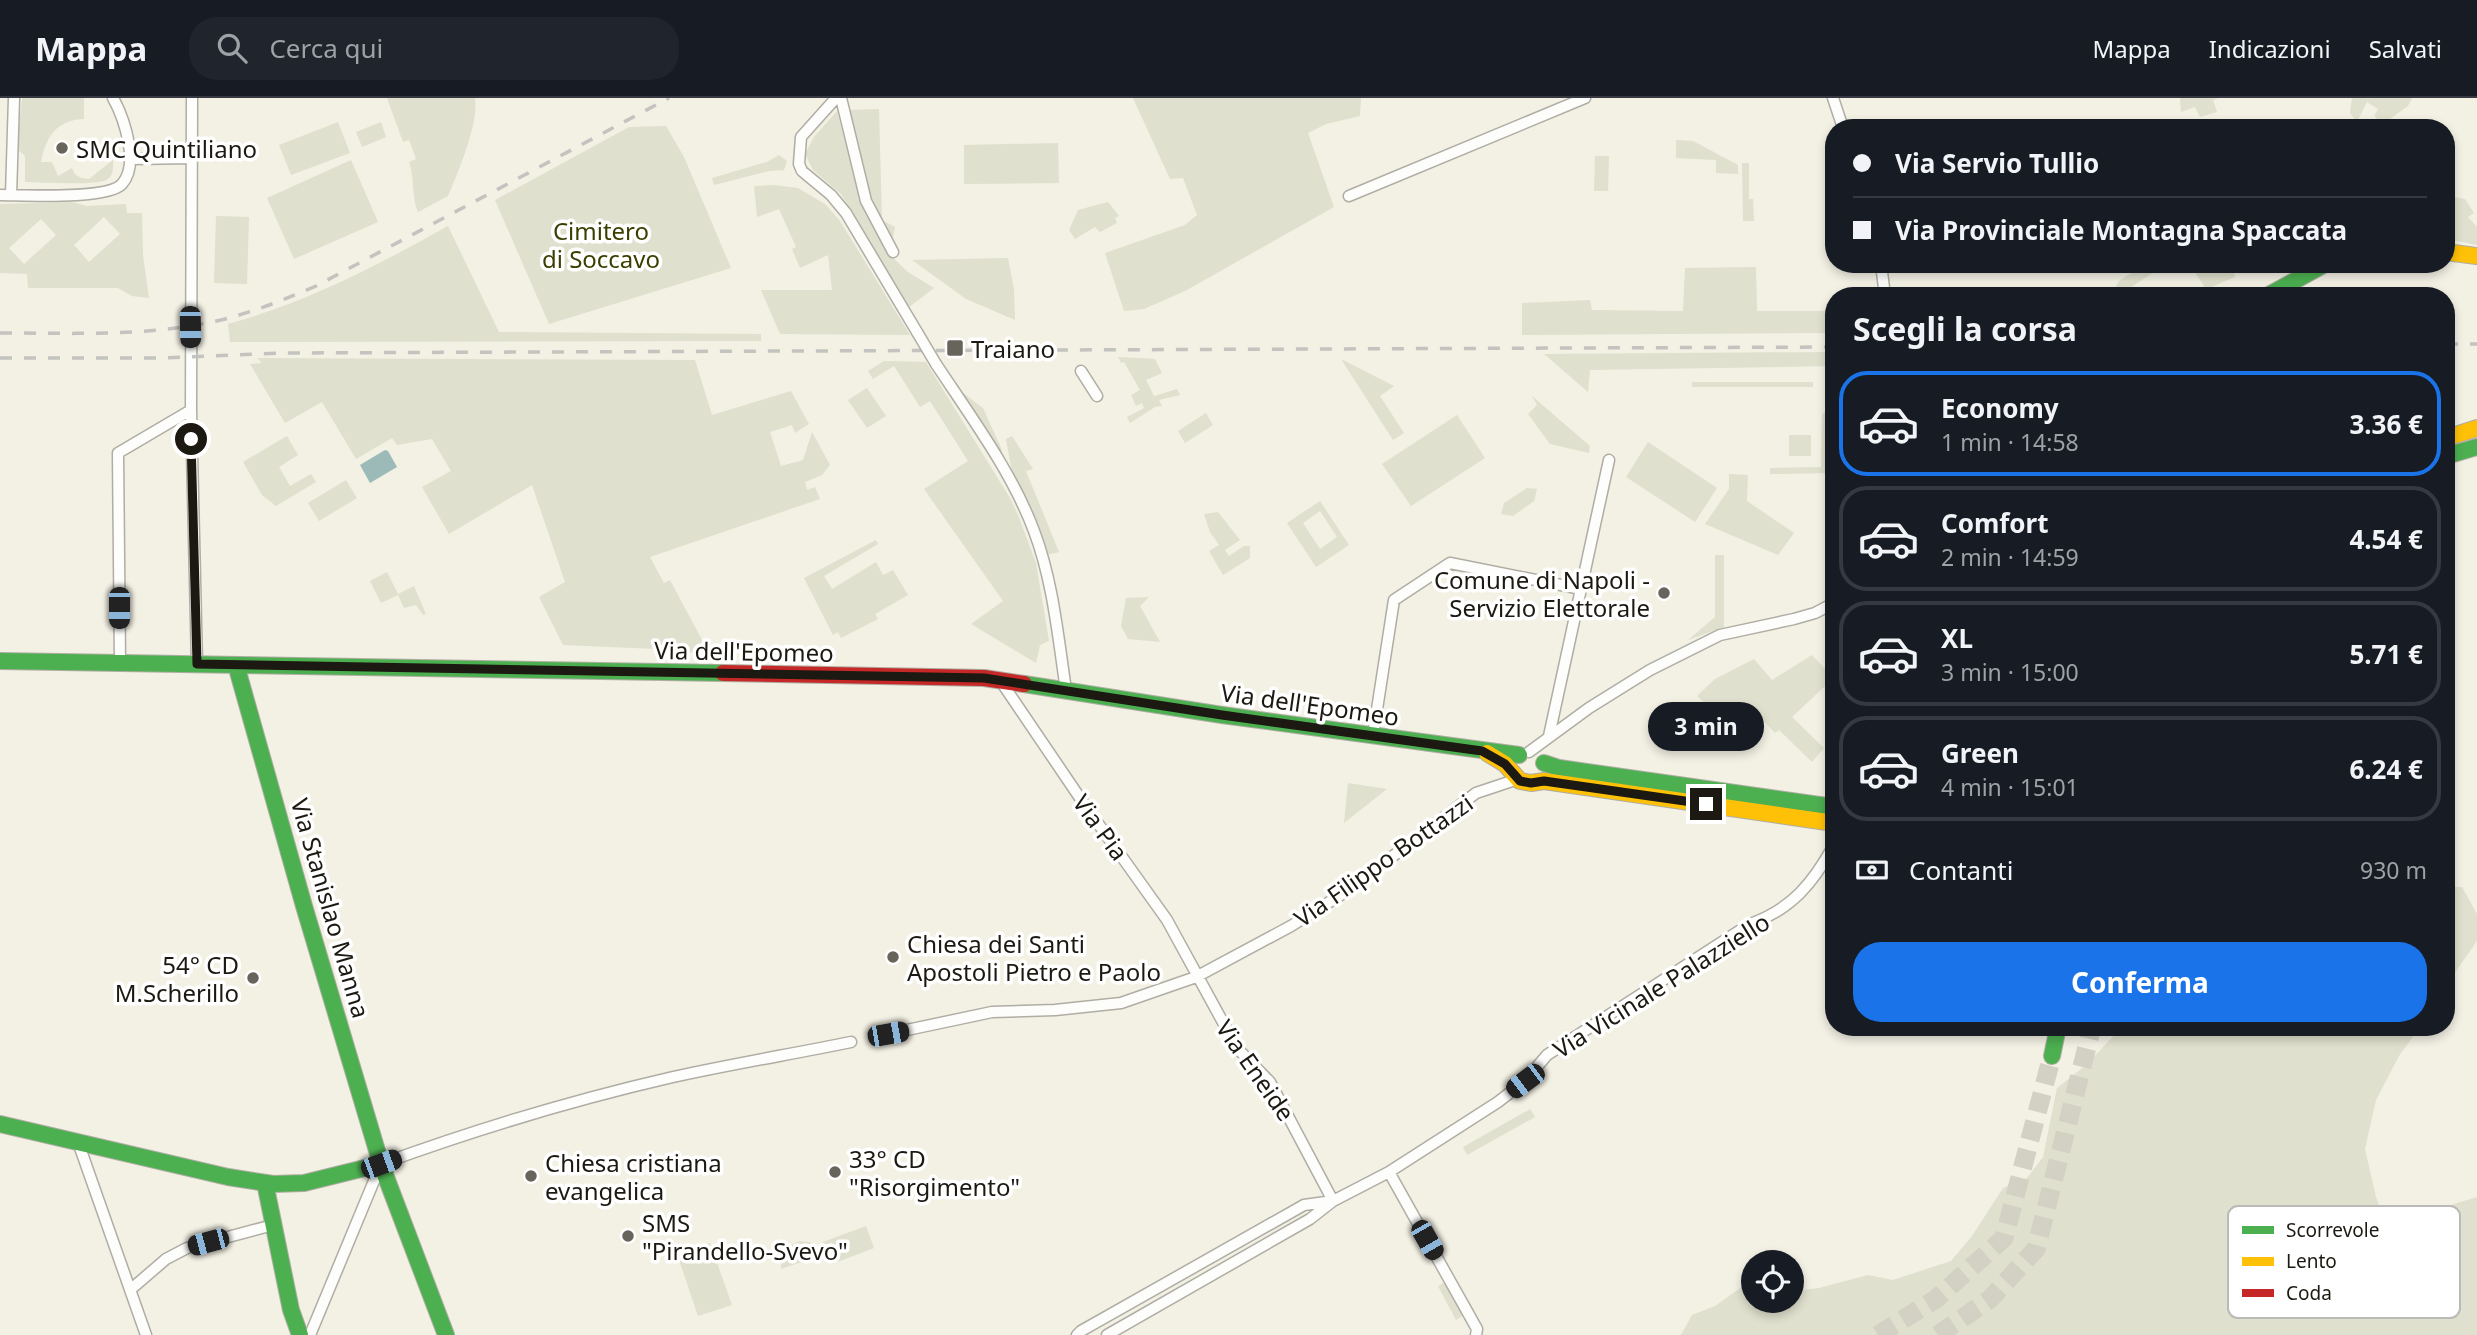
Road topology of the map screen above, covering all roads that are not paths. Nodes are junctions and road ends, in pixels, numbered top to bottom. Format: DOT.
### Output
graph roads {
  1 [pos="14,98"];
  2 [pos="113,98"];
  3 [pos="192,98"];
  4 [pos="836,98"];
  5 [pos="841,98"];
  6 [pos="1585,98"];
  7 [pos="1833,98"];
  8 [pos="1840,119"];
  9 [pos="132,159"];
  10 [pos="191,159"];
  11 [pos="6,195"];
  12 [pos="1349,196"];
  13 [pos="893,252"];
  14 [pos="2455,253"];
  15 [pos="2477,256"];
  16 [pos="2309,273"];
  17 [pos="2283,287"];
  18 [pos="1081,371"];
  19 [pos="1097,396"];
  20 [pos="191,410"];
  21 [pos="2477,428"];
  22 [pos="2455,435"];
  23 [pos="2477,447"];
  24 [pos="2455,453"];
  25 [pos="1609,460"];
  26 [pos="1581,589"];
  27 [pos="1825,608"];
  28 [pos="0,662"];
  29 [pos="120,664"];
  30 [pos="197,664"];
  31 [pos="236,665"];
  32 [pos="1000,680"];
  33 [pos="1066,690"];
  34 [pos="1374,735"];
  35 [pos="1549,736"];
  36 [pos="1482,751"];
  37 [pos="1534,754"];
  38 [pos="1516,775"];
  39 [pos="1537,782"];
  40 [pos="1825,806"];
  41 [pos="1825,822"];
  42 [pos="1825,860"];
  43 [pos="1196,977"];
  44 [pos="888,1034"];
  45 [pos="2050,1036"];
  46 [pos="2056,1036"];
  47 [pos="851,1042"];
  48 [pos="0,1124"];
  49 [pos="78,1142"];
  50 [pos="381,1164"];
  51 [pos="1389,1172"];
  52 [pos="265,1182"];
  53 [pos="1333,1201"];
  54 [pos="273,1225"];
  55 [pos="130,1290"];
  56 [pos="146,1335"];
  57 [pos="300,1335"];
  58 [pos="310,1335"];
  59 [pos="446,1335"];
  60 [pos="1077,1335"];
  61 [pos="1107,1335"];
  62 [pos="1476,1335"];
  1 -- 11 [label="street"];
  2 -- 9 [label="street"];
  3 -- 10 [label="street"];
  4 -- 33 [label="street, bridge"];
  5 -- 13 [label="street"];
  6 -- 12 [label="street"];
  7 -- 8 [label="street"];
  9 -- 10 [label="street"];
  9 -- 11 [label="street"];
  10 -- 20 [label="street"];
  14 -- 15 [label="main road"];
  16 -- 17 [label="main road"];
  18 -- 19 [label="street"];
  20 -- 29 [label="street"];
  20 -- 30 [label="street"];
  21 -- 22 [label="main road"];
  23 -- 24 [label="main road"];
  25 -- 26 [label="street"];
  26 -- 34 [label="street"];
  26 -- 35 [label="street"];
  27 -- 35 [label="street"];
  28 -- 29 [label="main road, Via dell'Epomeo"];
  29 -- 30 [label="main road, Via dell'Epomeo"];
  30 -- 31 [label="main road, Via dell'Epomeo"];
  31 -- 32 [label="main road, Via dell'Epomeo"];
  31 -- 50 [label="main road, Via Stanislao Manna"];
  32 -- 33 [label="main road, Via dell'Epomeo"];
  32 -- 43 [label="street, Via Pia"];
  33 -- 34 [label="main road, Via dell'Epomeo"];
  34 -- 36 [label="main road, Via dell'Epomeo"];
  35 -- 37 [label="street"];
  36 -- 37 [label="main road, Via dell'Epomeo"];
  36 -- 38 [label="main road, Via dell'Epomeo"];
  37 -- 38 [label="main road"];
  37 -- 39 [label="main road"];
  37 -- 40 [label="main road, Via dell'Epomeo"];
  38 -- 39 [label="main road"];
  38 -- 43 [label="street, Via Filippo Bottazzi"];
  39 -- 41 [label="main road"];
  42 -- 51 [label="street, Via Vicinale Palazziello"];
  43 -- 44 [label="street, Via Filippo Bottazzi"];
  43 -- 53 [label="street, Via Eneide"];
  45 -- 46 [label="main road"];
  47 -- 50 [label="street"];
  48 -- 49 [label="main road"];
  49 -- 52 [label="main road"];
  49 -- 55 [label="street"];
  50 -- 52 [label="main road"];
  50 -- 58 [label="street"];
  50 -- 59 [label="main road, Via Stanislao Manna"];
  51 -- 53 [label="street, Via Vicinale Palazziello"];
  51 -- 62 [label="street"];
  52 -- 54 [label="main road"];
  53 -- 60 [label="street, Via Vicinale Palazziello"];
  53 -- 61 [label="street, Via Vicinale Palazziello"];
  54 -- 55 [label="street"];
  54 -- 57 [label="main road"];
  55 -- 56 [label="street"];
}
